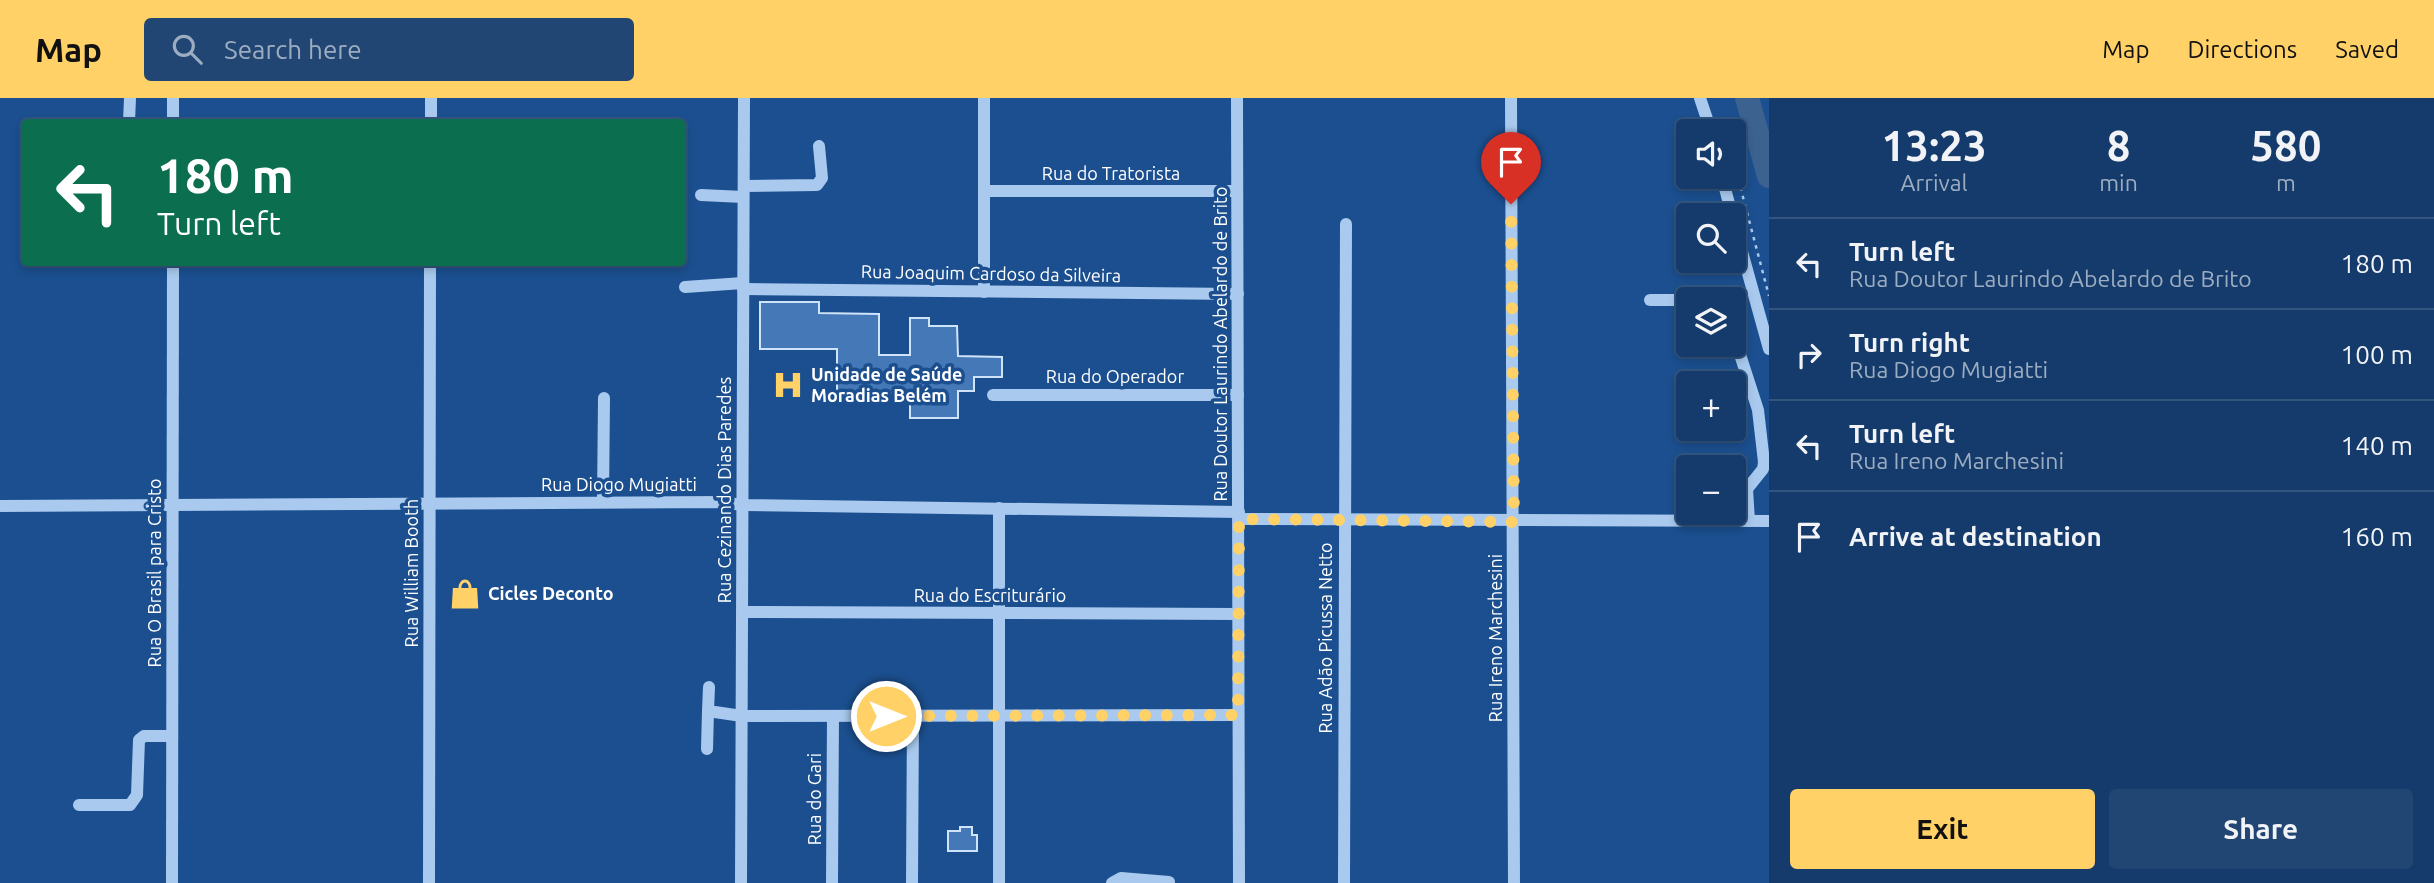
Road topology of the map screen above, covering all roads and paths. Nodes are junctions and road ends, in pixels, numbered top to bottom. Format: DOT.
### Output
graph roads {
  1 [pos="130,98"];
  2 [pos="173,98"];
  3 [pos="431,98"];
  4 [pos="744,98"];
  5 [pos="984,98"];
  6 [pos="1237,98"];
  7 [pos="1511,98"];
  8 [pos="1700,98"];
  9 [pos="129,119"];
  10 [pos="173,119"];
  11 [pos="431,119"];
  12 [pos="1707,119"];
  13 [pos="819,146"];
  14 [pos="1741,189"];
  15 [pos="744,191"];
  16 [pos="984,191"];
  17 [pos="1237,191"];
  18 [pos="701,195"];
  19 [pos="1346,224"];
  20 [pos="173,266"];
  21 [pos="430,266"];
  22 [pos="1746,266"];
  23 [pos="743,286"];
  24 [pos="685,287"];
  25 [pos="984,292"];
  26 [pos="1238,294"];
  27 [pos="1769,296"];
  28 [pos="1650,300"];
  29 [pos="1676,300"];
  30 [pos="1769,349"];
  31 [pos="1741,357"];
  32 [pos="993,395"];
  33 [pos="1238,395"];
  34 [pos="604,398"];
  35 [pos="603,502"];
  36 [pos="430,503"];
  37 [pos="172,505"];
  38 [pos="743,505"];
  39 [pos="0,506"];
  40 [pos="999,508"];
  41 [pos="1239,515"];
  42 [pos="1344,520"];
  43 [pos="1749,521"];
  44 [pos="1769,521"];
  45 [pos="1514,522"];
  46 [pos="742,612"];
  47 [pos="999,614"];
  48 [pos="1238,614"];
  49 [pos="709,687"];
  50 [pos="708,710"];
  51 [pos="1238,715"];
  52 [pos="742,716"];
  53 [pos="833,716"];
  54 [pos="913,716"];
  55 [pos="999,716"];
  56 [pos="172,736"];
  57 [pos="707,749"];
  58 [pos="79,805"];
  59 [pos="1169,882"];
  60 [pos="172,883"];
  61 [pos="429,883"];
  62 [pos="741,883"];
  63 [pos="832,883"];
  64 [pos="912,883"];
  65 [pos="999,883"];
  66 [pos="1112,883"];
  67 [pos="1239,883"];
  68 [pos="1344,883"];
  69 [pos="1514,883"];
  1 -- 9 [label="street"];
  2 -- 10 [label="street"];
  3 -- 11 [label="street"];
  4 -- 15 [label="street, Rua Cezinando Dias Paredes"];
  5 -- 16 [label="street"];
  6 -- 17 [label="street, Rua Doutor Laurindo Abelardo de Brito"];
  7 -- 45 [label="street, Rua Ireno Marchesini"];
  8 -- 12 [label="street"];
  13 -- 15 [label="street"];
  14 -- 27 [label="path"];
  15 -- 18 [label="street"];
  15 -- 23 [label="street, Rua Cezinando Dias Paredes"];
  16 -- 17 [label="street, Rua do Tratorista"];
  16 -- 25 [label="street"];
  17 -- 26 [label="street, Rua Doutor Laurindo Abelardo de Brito"];
  19 -- 42 [label="street, Rua Adão Picussa Netto"];
  20 -- 37 [label="street, Rua O Brasil para Cristo"];
  21 -- 36 [label="street, Rua William Booth"];
  22 -- 30 [label="street"];
  23 -- 24 [label="street, Rua Joaquim Cardoso da Silveira"];
  23 -- 25 [label="street, Rua Joaquim Cardoso da Silveira"];
  23 -- 38 [label="street, Rua Cezinando Dias Paredes"];
  25 -- 26 [label="street, Rua Joaquim Cardoso da Silveira"];
  26 -- 33 [label="street, Rua Doutor Laurindo Abelardo de Brito"];
  28 -- 29 [label="street"];
  31 -- 43 [label="street"];
  32 -- 33 [label="street, Rua do Operador"];
  33 -- 41 [label="street, Rua Doutor Laurindo Abelardo de Brito"];
  34 -- 35 [label="street"];
  35 -- 36 [label="street, Rua Diogo Mugiatti"];
  35 -- 38 [label="street, Rua Diogo Mugiatti"];
  36 -- 37 [label="street, Rua Diogo Mugiatti"];
  36 -- 61 [label="street, Rua William Booth"];
  37 -- 39 [label="street, Rua Diogo Mugiatti"];
  37 -- 56 [label="street, Rua O Brasil para Cristo"];
  38 -- 40 [label="street, Rua Diogo Mugiatti"];
  38 -- 46 [label="street, Rua Cezinando Dias Paredes"];
  40 -- 41 [label="street, Rua Diogo Mugiatti"];
  40 -- 47 [label="street"];
  41 -- 42 [label="street, Rua Diogo Mugiatti"];
  41 -- 48 [label="street, Rua Doutor Laurindo Abelardo de Brito"];
  42 -- 45 [label="street, Rua Diogo Mugiatti"];
  42 -- 68 [label="street, Rua Adão Picussa Netto"];
  43 -- 44 [label="street, Rua Diogo Mugiatti"];
  43 -- 45 [label="street, Rua Diogo Mugiatti"];
  45 -- 69 [label="street, Rua Ireno Marchesini"];
  46 -- 47 [label="street, Rua do Escriturário"];
  46 -- 52 [label="street, Rua Cezinando Dias Paredes"];
  47 -- 48 [label="street, Rua do Escriturário"];
  47 -- 55 [label="street"];
  48 -- 51 [label="street, Rua Doutor Laurindo Abelardo de Brito"];
  49 -- 50 [label="street"];
  50 -- 52 [label="street"];
  50 -- 57 [label="street"];
  51 -- 55 [label="street"];
  51 -- 67 [label="street, Rua Doutor Laurindo Abelardo de Brito"];
  52 -- 53 [label="street"];
  52 -- 62 [label="street, Rua Cezinando Dias Paredes"];
  53 -- 54 [label="street"];
  53 -- 63 [label="street, Rua do Gari"];
  54 -- 55 [label="street"];
  54 -- 64 [label="street"];
  55 -- 65 [label="street"];
  56 -- 58 [label="street"];
  56 -- 60 [label="street, Rua O Brasil para Cristo"];
  59 -- 66 [label="street"];
}
